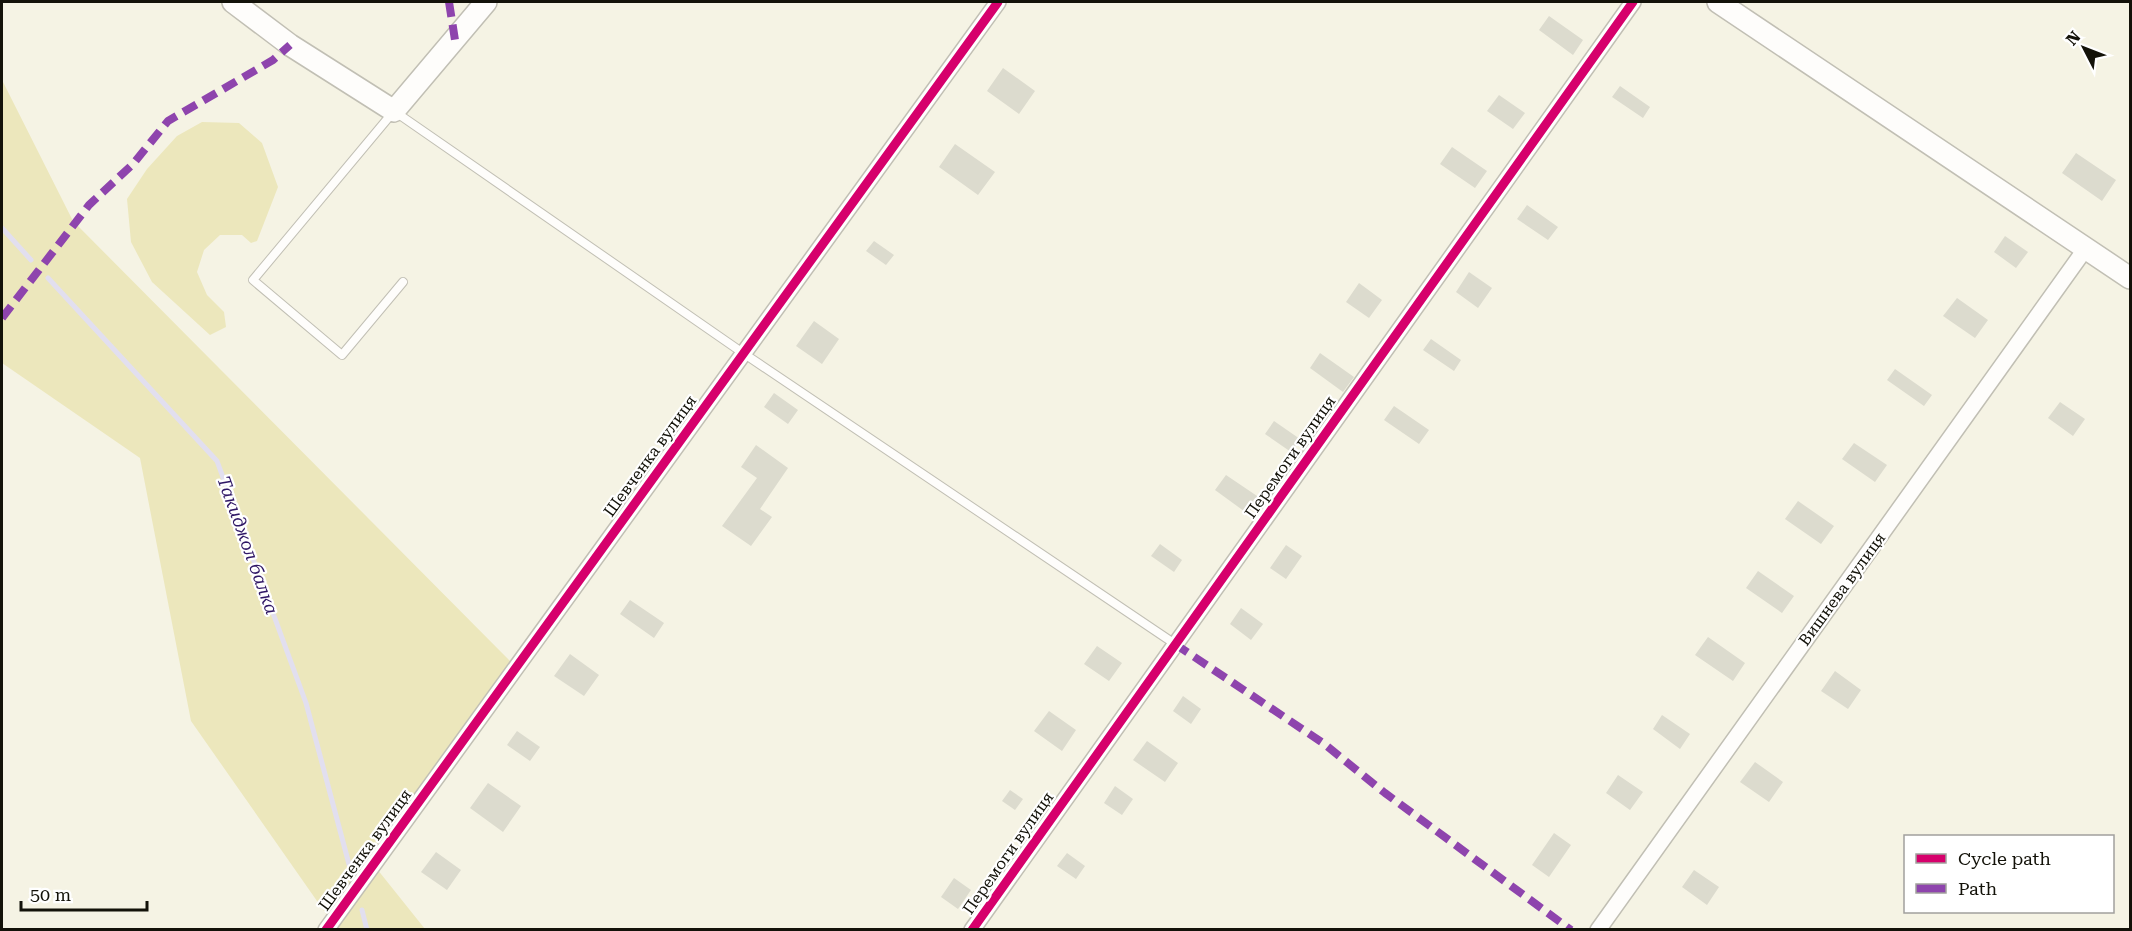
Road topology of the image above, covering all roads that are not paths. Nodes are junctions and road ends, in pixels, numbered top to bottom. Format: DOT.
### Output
graph roads {
  1 [pos="233,2"];
  2 [pos="486,2"];
  3 [pos="999,2"];
  4 [pos="1633,2"];
  5 [pos="1718,2"];
  6 [pos="394,111"];
  7 [pos="2086,248"];
  8 [pos="2128,270"];
  9 [pos="404,282"];
  10 [pos="743,353"];
  11 [pos="1175,644"];
  12 [pos="326,930"];
  13 [pos="972,930"];
  14 [pos="1598,930"];
  1 -- 6 [label="street"];
  2 -- 6 [label="street"];
  3 -- 10 [label="street, Шевченка вулиця"];
  4 -- 11 [label="street, Перемоги вулиця"];
  5 -- 7 [label="street"];
  6 -- 9 [label="lane"];
  6 -- 10 [label="lane"];
  7 -- 8 [label="street"];
  7 -- 14 [label="street, Вишнева вулиця"];
  10 -- 11 [label="lane"];
  10 -- 12 [label="street, Шевченка вулиця"];
  11 -- 13 [label="street, Перемоги вулиця"];
}
